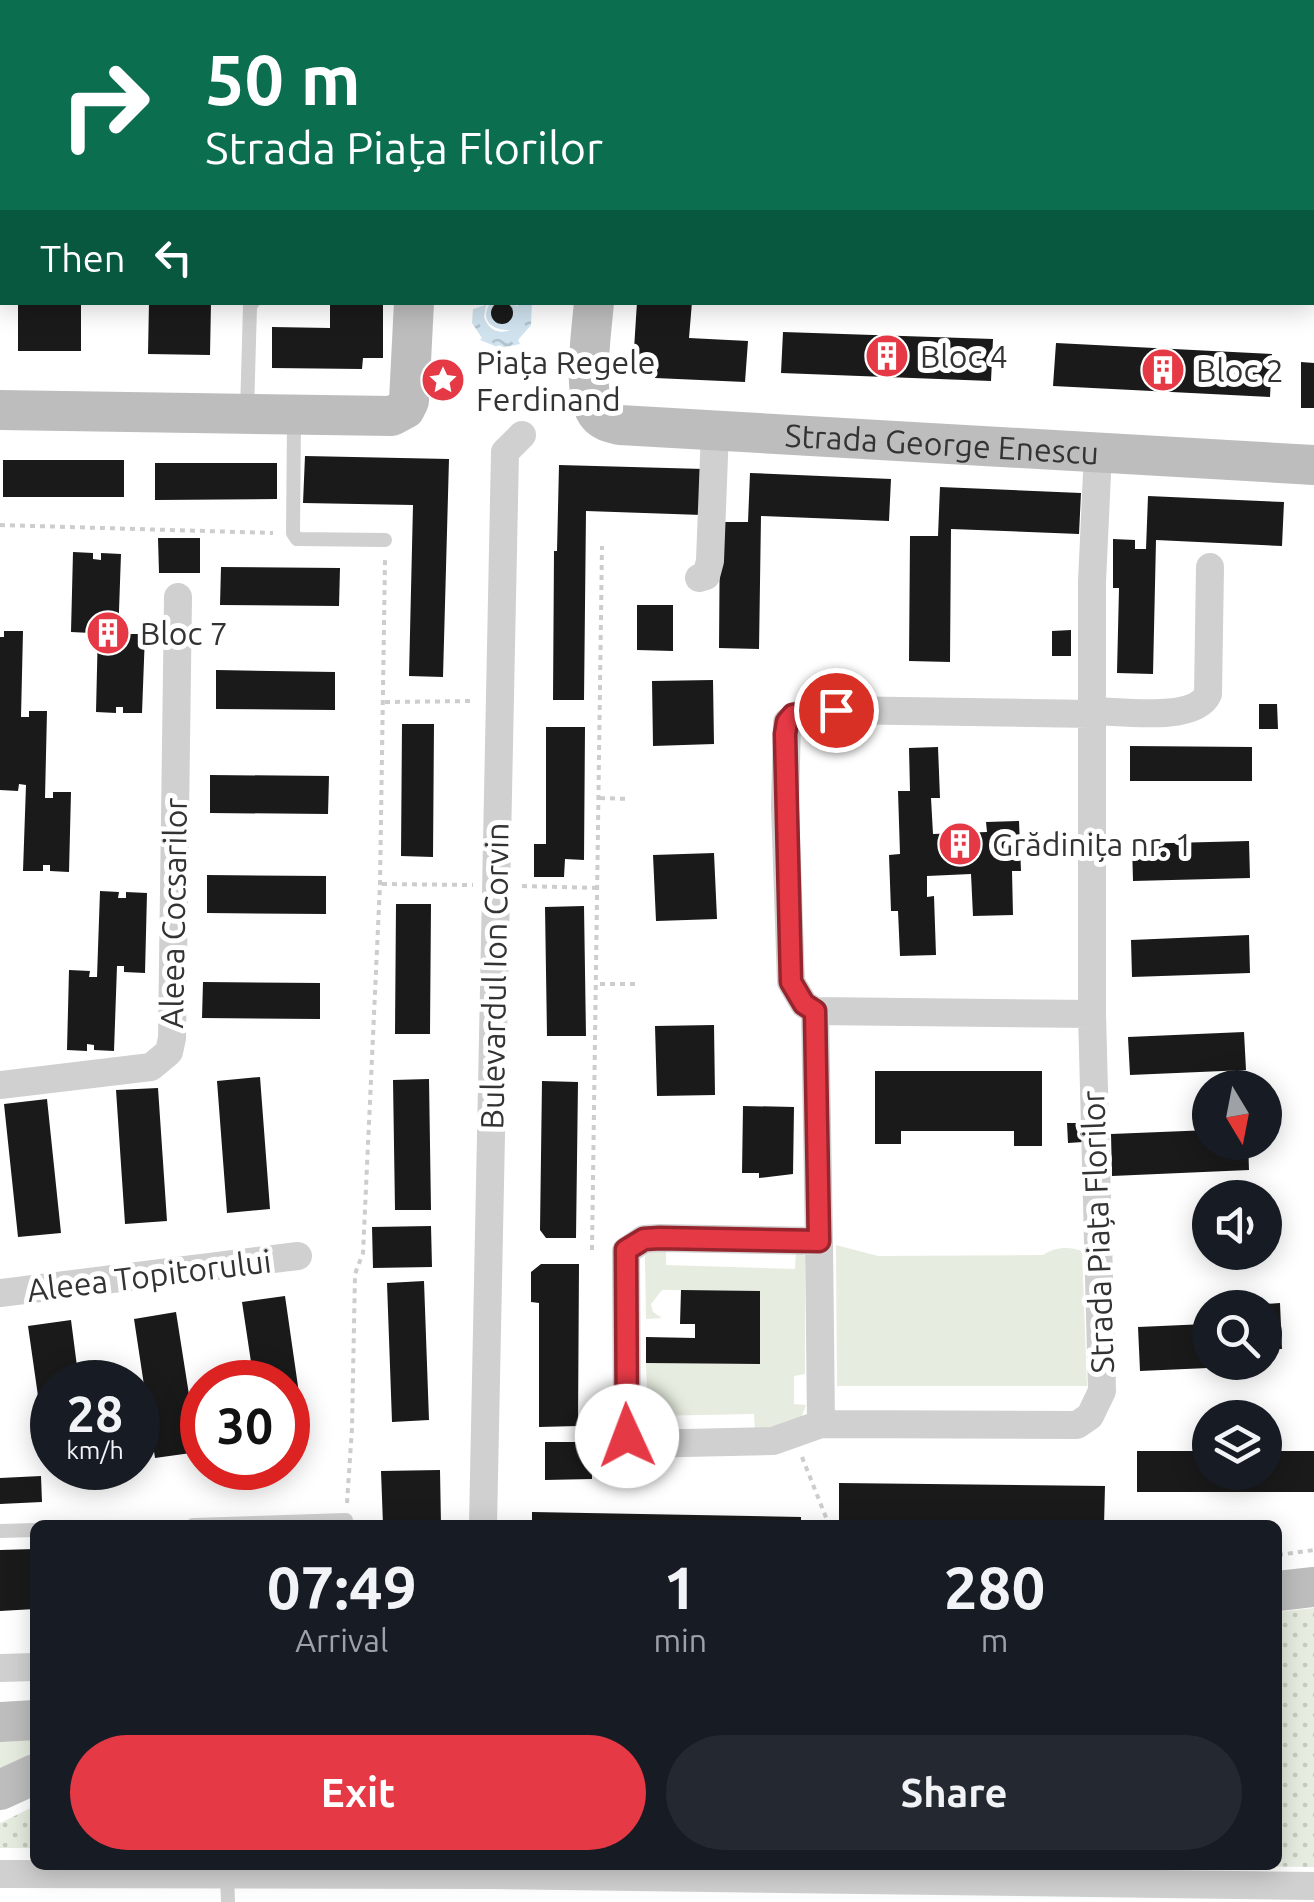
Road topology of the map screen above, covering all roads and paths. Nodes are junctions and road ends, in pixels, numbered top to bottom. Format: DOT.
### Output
graph roads {
  1 [pos="251,305"];
  2 [pos="414,305"];
  3 [pos="594,305"];
  4 [pos="0,410"];
  5 [pos="247,413"];
  6 [pos="294,414"];
  7 [pos="715,430"];
  8 [pos="522,436"];
  9 [pos="1098,452"];
  10 [pos="1314,465"];
  11 [pos="0,526"];
  12 [pos="293,533"];
  13 [pos="385,540"];
  14 [pos="602,546"];
  15 [pos="1210,567"];
  16 [pos="699,578"];
  17 [pos="178,597"];
  18 [pos="500,700"];
  19 [pos="384,702"];
  20 [pos="1091,713"];
  21 [pos="598,798"];
  22 [pos="630,799"];
  23 [pos="380,884"];
  24 [pos="496,885"];
  25 [pos="597,888"];
  26 [pos="598,984"];
  27 [pos="636,984"];
  28 [pos="815,1011"];
  29 [pos="1092,1014"];
  30 [pos="0,1085"];
  31 [pos="819,1241"];
  32 [pos="592,1250"];
  33 [pos="298,1256"];
  34 [pos="0,1293"];
  35 [pos="821,1424"];
  36 [pos="792,1434"];
  37 [pos="346,1520"];
  38 [pos="482,1520"];
  39 [pos="827,1520"];
  40 [pos="30,1530"];
  41 [pos="0,1531"];
  42 [pos="1314,1550"];
  43 [pos="1282,1554"];
  44 [pos="1314,1587"];
  45 [pos="1282,1591"];
  46 [pos="30,1667"];
  47 [pos="0,1668"];
  48 [pos="30,1720"];
  49 [pos="0,1722"];
  50 [pos="30,1776"];
  51 [pos="0,1790"];
  52 [pos="0,1874"];
  53 [pos="473,1881"];
  54 [pos="228,1888"];
  55 [pos="1312,1891"];
  1 -- 5 [label="lane"];
  2 -- 6 [label="street"];
  3 -- 7 [label="street, Strada George Enescu"];
  4 -- 5 [label="street"];
  5 -- 6 [label="street"];
  6 -- 12 [label="lane"];
  7 -- 9 [label="street, Strada George Enescu"];
  7 -- 16 [label="street"];
  8 -- 18 [label="street, Bulevardul Ion Corvin"];
  9 -- 10 [label="street, Strada George Enescu"];
  9 -- 20 [label="street, Strada Piața Florilor"];
  11 -- 12 [label="path"];
  12 -- 13 [label="lane"];
  13 -- 19 [label="path"];
  14 -- 21 [label="path"];
  15 -- 20 [label="street"];
  17 -- 30 [label="street, Aleea Cocsarilor"];
  18 -- 19 [label="path"];
  18 -- 24 [label="street, Bulevardul Ion Corvin"];
  19 -- 23 [label="path"];
  20 -- 28 [label="street"];
  20 -- 29 [label="street, Strada Piața Florilor"];
  21 -- 22 [label="path"];
  21 -- 25 [label="path"];
  23 -- 24 [label="path"];
  23 -- 37 [label="path"];
  24 -- 25 [label="path"];
  24 -- 38 [label="street, Bulevardul Ion Corvin"];
  25 -- 26 [label="path"];
  26 -- 27 [label="path"];
  26 -- 32 [label="path"];
  28 -- 29 [label="street"];
  28 -- 31 [label="street"];
  29 -- 35 [label="street, Strada Piața Florilor"];
  31 -- 35 [label="street"];
  31 -- 36 [label="street, Strada Piața Florilor"];
  33 -- 34 [label="street, Aleea Topitorului"];
  35 -- 36 [label="street, Strada Piața Florilor"];
  36 -- 39 [label="path"];
  40 -- 41 [label="lane"];
  42 -- 43 [label="path"];
  44 -- 45 [label="street"];
  46 -- 47 [label="street"];
  48 -- 49 [label="street"];
  50 -- 51 [label="street"];
  52 -- 54 [label="street"];
  53 -- 54 [label="street"];
  53 -- 55 [label="street"];
}
